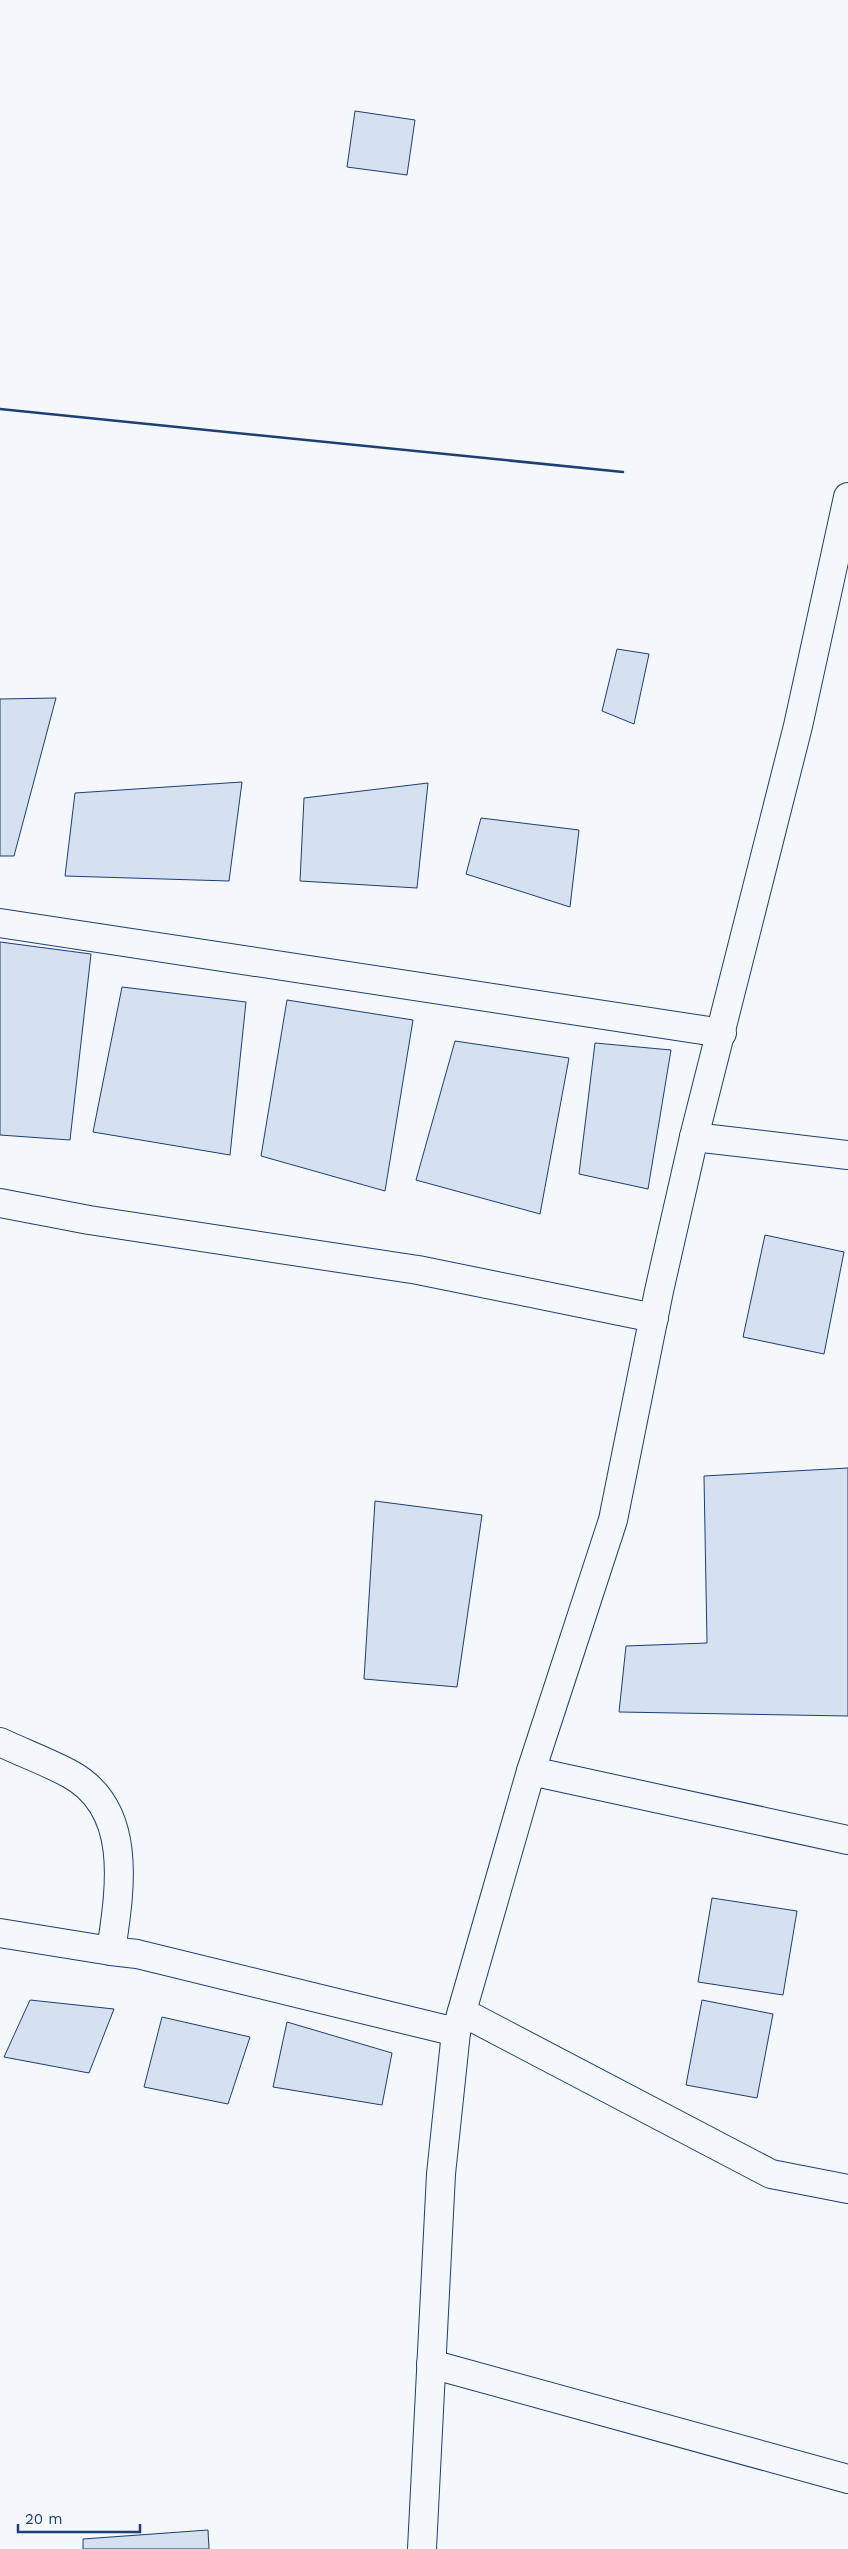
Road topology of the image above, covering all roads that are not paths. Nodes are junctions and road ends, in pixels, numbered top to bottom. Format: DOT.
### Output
graph roads {
  1 [pos="848,497"];
  2 [pos="0,923"];
  3 [pos="722,1033"];
  4 [pos="694,1137"];
  5 [pos="848,1155"];
  6 [pos="0,1203"];
  7 [pos="654,1318"];
  8 [pos="0,1742"];
  9 [pos="531,1771"];
  10 [pos="848,1840"];
  11 [pos="0,1933"];
  12 [pos="111,1951"];
  13 [pos="459,2022"];
  14 [pos="848,2190"];
  15 [pos="431,2364"];
  16 [pos="848,2479"];
  17 [pos="422,2549"];
  1 -- 3 [label="street"];
  2 -- 3 [label="street"];
  3 -- 4 [label="street"];
  4 -- 5 [label="street"];
  4 -- 7 [label="street"];
  6 -- 7 [label="street"];
  7 -- 9 [label="street"];
  8 -- 12 [label="street"];
  9 -- 10 [label="street"];
  9 -- 13 [label="street"];
  11 -- 12 [label="street"];
  12 -- 13 [label="street"];
  13 -- 14 [label="street"];
  13 -- 15 [label="street"];
  15 -- 16 [label="street"];
  15 -- 17 [label="street"];
}
